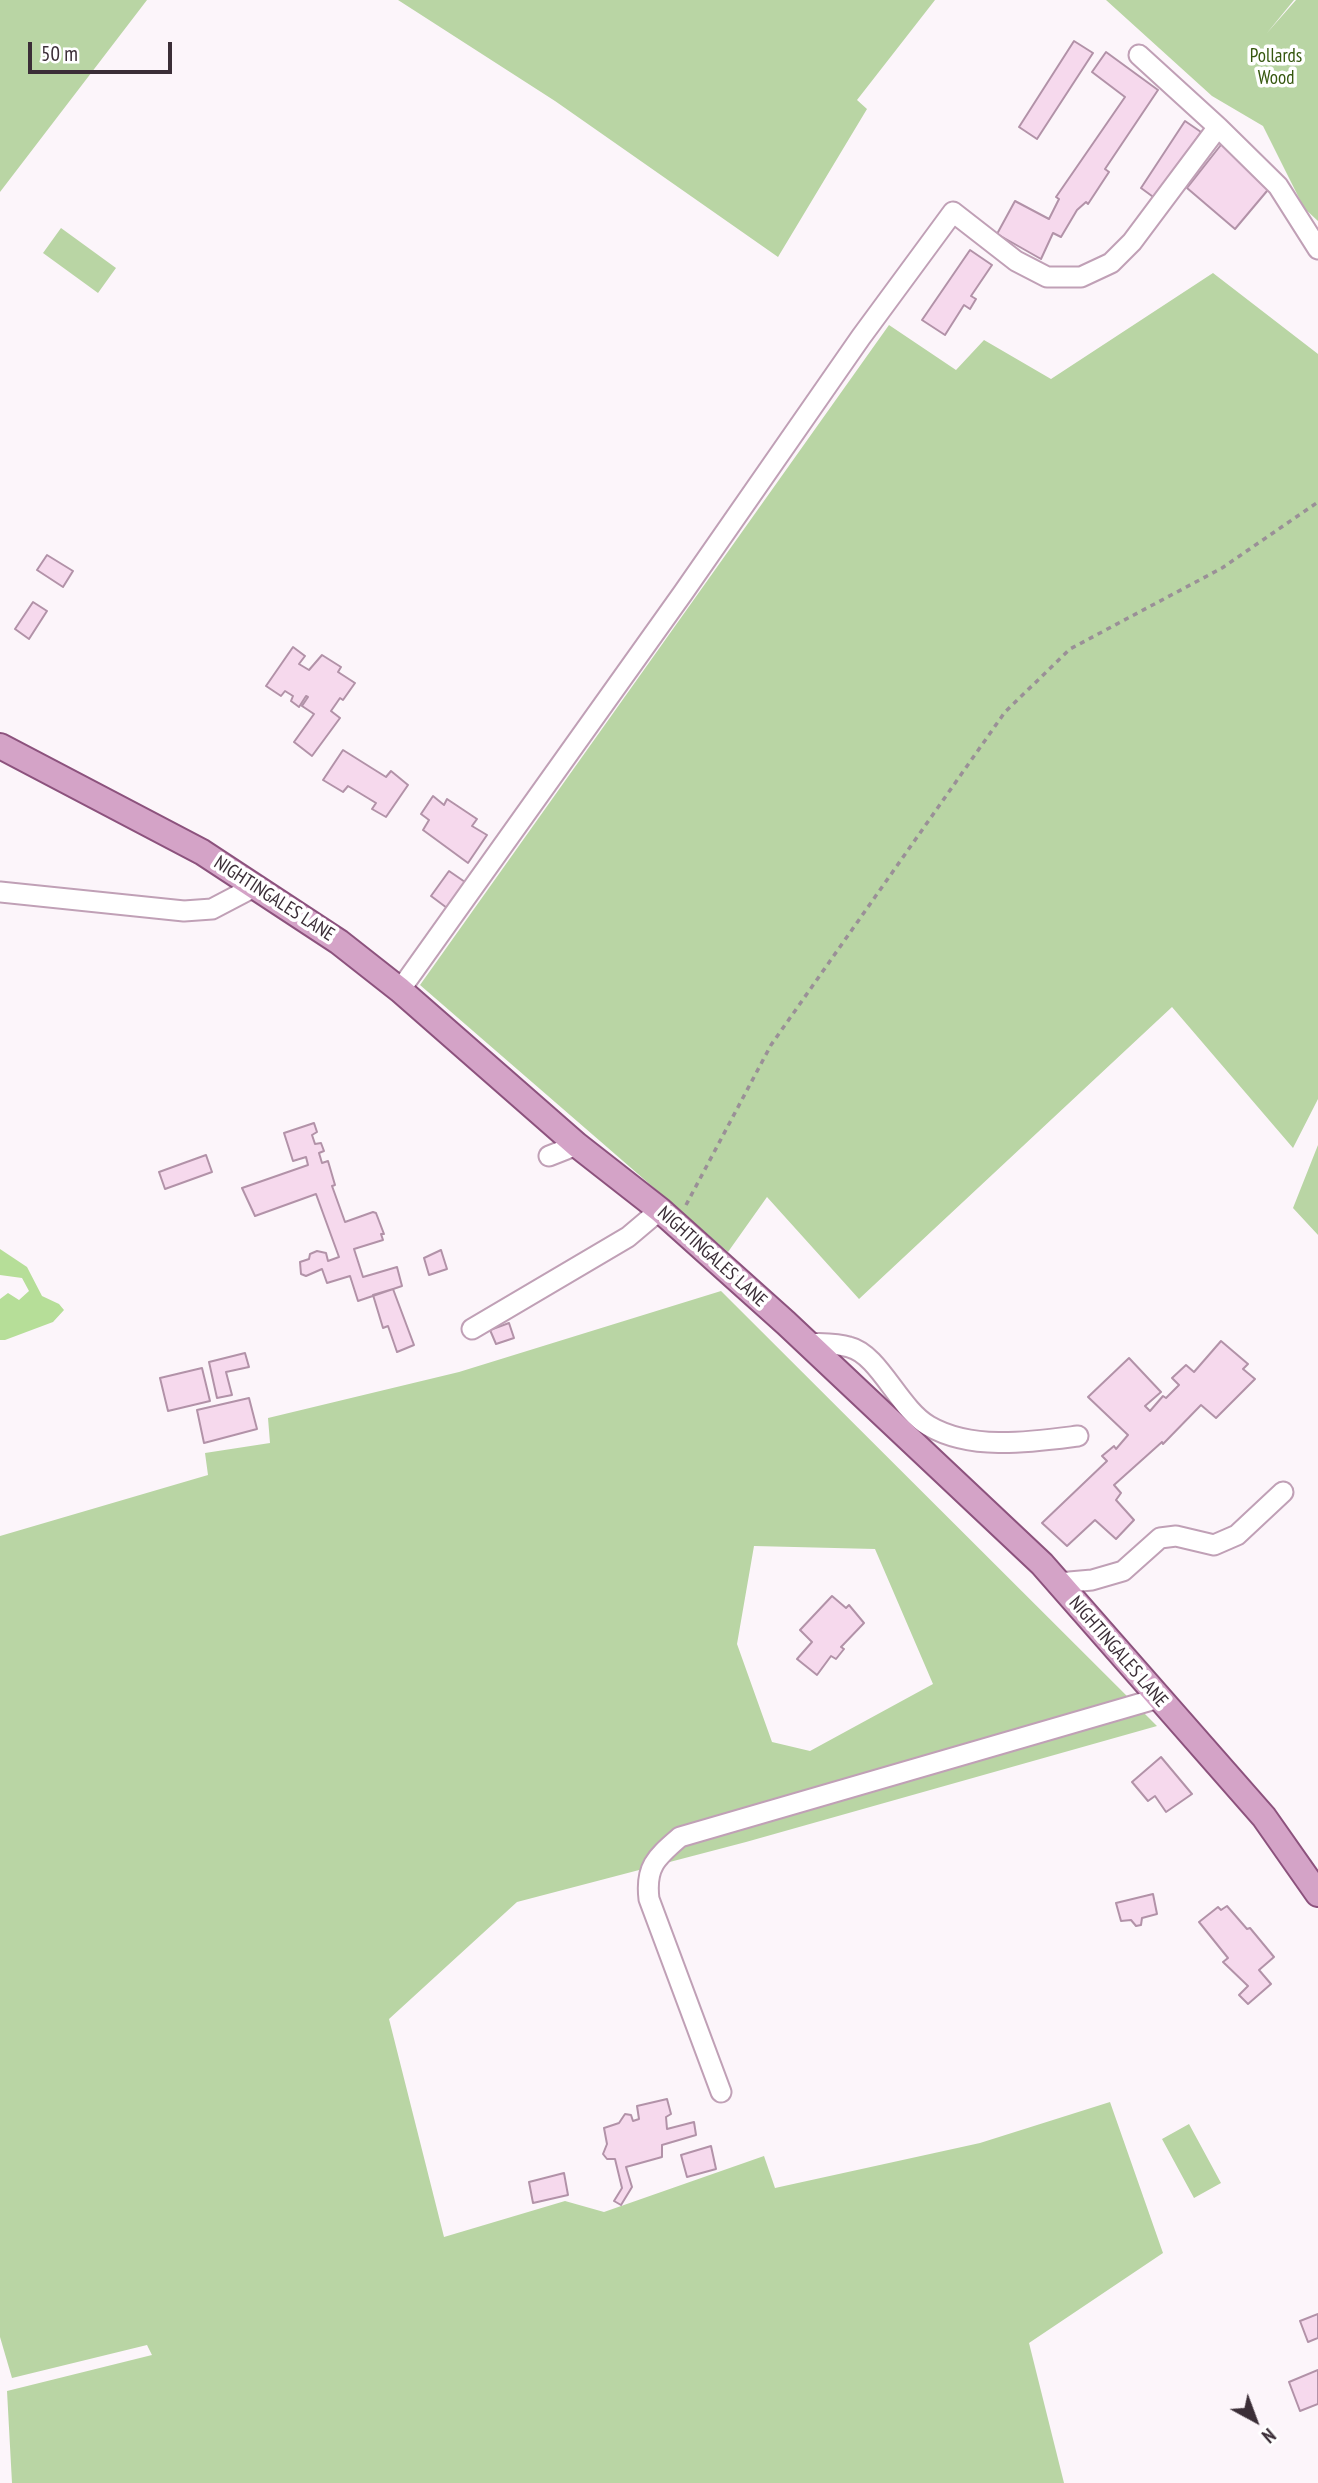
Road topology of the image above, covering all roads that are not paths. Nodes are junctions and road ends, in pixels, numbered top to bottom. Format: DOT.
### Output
graph roads {
  1 [pos="1139,55"];
  2 [pos="1218,127"];
  3 [pos="1318,249"];
  4 [pos="0,746"];
  5 [pos="254,887"];
  6 [pos="0,892"];
  7 [pos="400,990"];
  8 [pos="577,1145"];
  9 [pos="549,1156"];
  10 [pos="671,1211"];
  11 [pos="472,1329"];
  12 [pos="806,1343"];
  13 [pos="1078,1436"];
  14 [pos="1283,1492"];
  15 [pos="1058,1583"];
  16 [pos="1159,1698"];
  17 [pos="1318,1894"];
  18 [pos="721,2092"];
  1 -- 2 [label="lane"];
  2 -- 3 [label="lane"];
  2 -- 7 [label="lane"];
  4 -- 5 [label="main road, NIGHTINGALES LANE"];
  5 -- 6 [label="lane"];
  5 -- 7 [label="main road, NIGHTINGALES LANE"];
  7 -- 8 [label="main road, NIGHTINGALES LANE"];
  8 -- 9 [label="lane"];
  8 -- 10 [label="main road, NIGHTINGALES LANE"];
  10 -- 11 [label="lane"];
  10 -- 12 [label="main road, NIGHTINGALES LANE"];
  12 -- 13 [label="lane"];
  12 -- 15 [label="main road, NIGHTINGALES LANE"];
  14 -- 15 [label="lane"];
  15 -- 16 [label="main road, NIGHTINGALES LANE"];
  16 -- 17 [label="main road, NIGHTINGALES LANE"];
  16 -- 18 [label="lane"];
}
